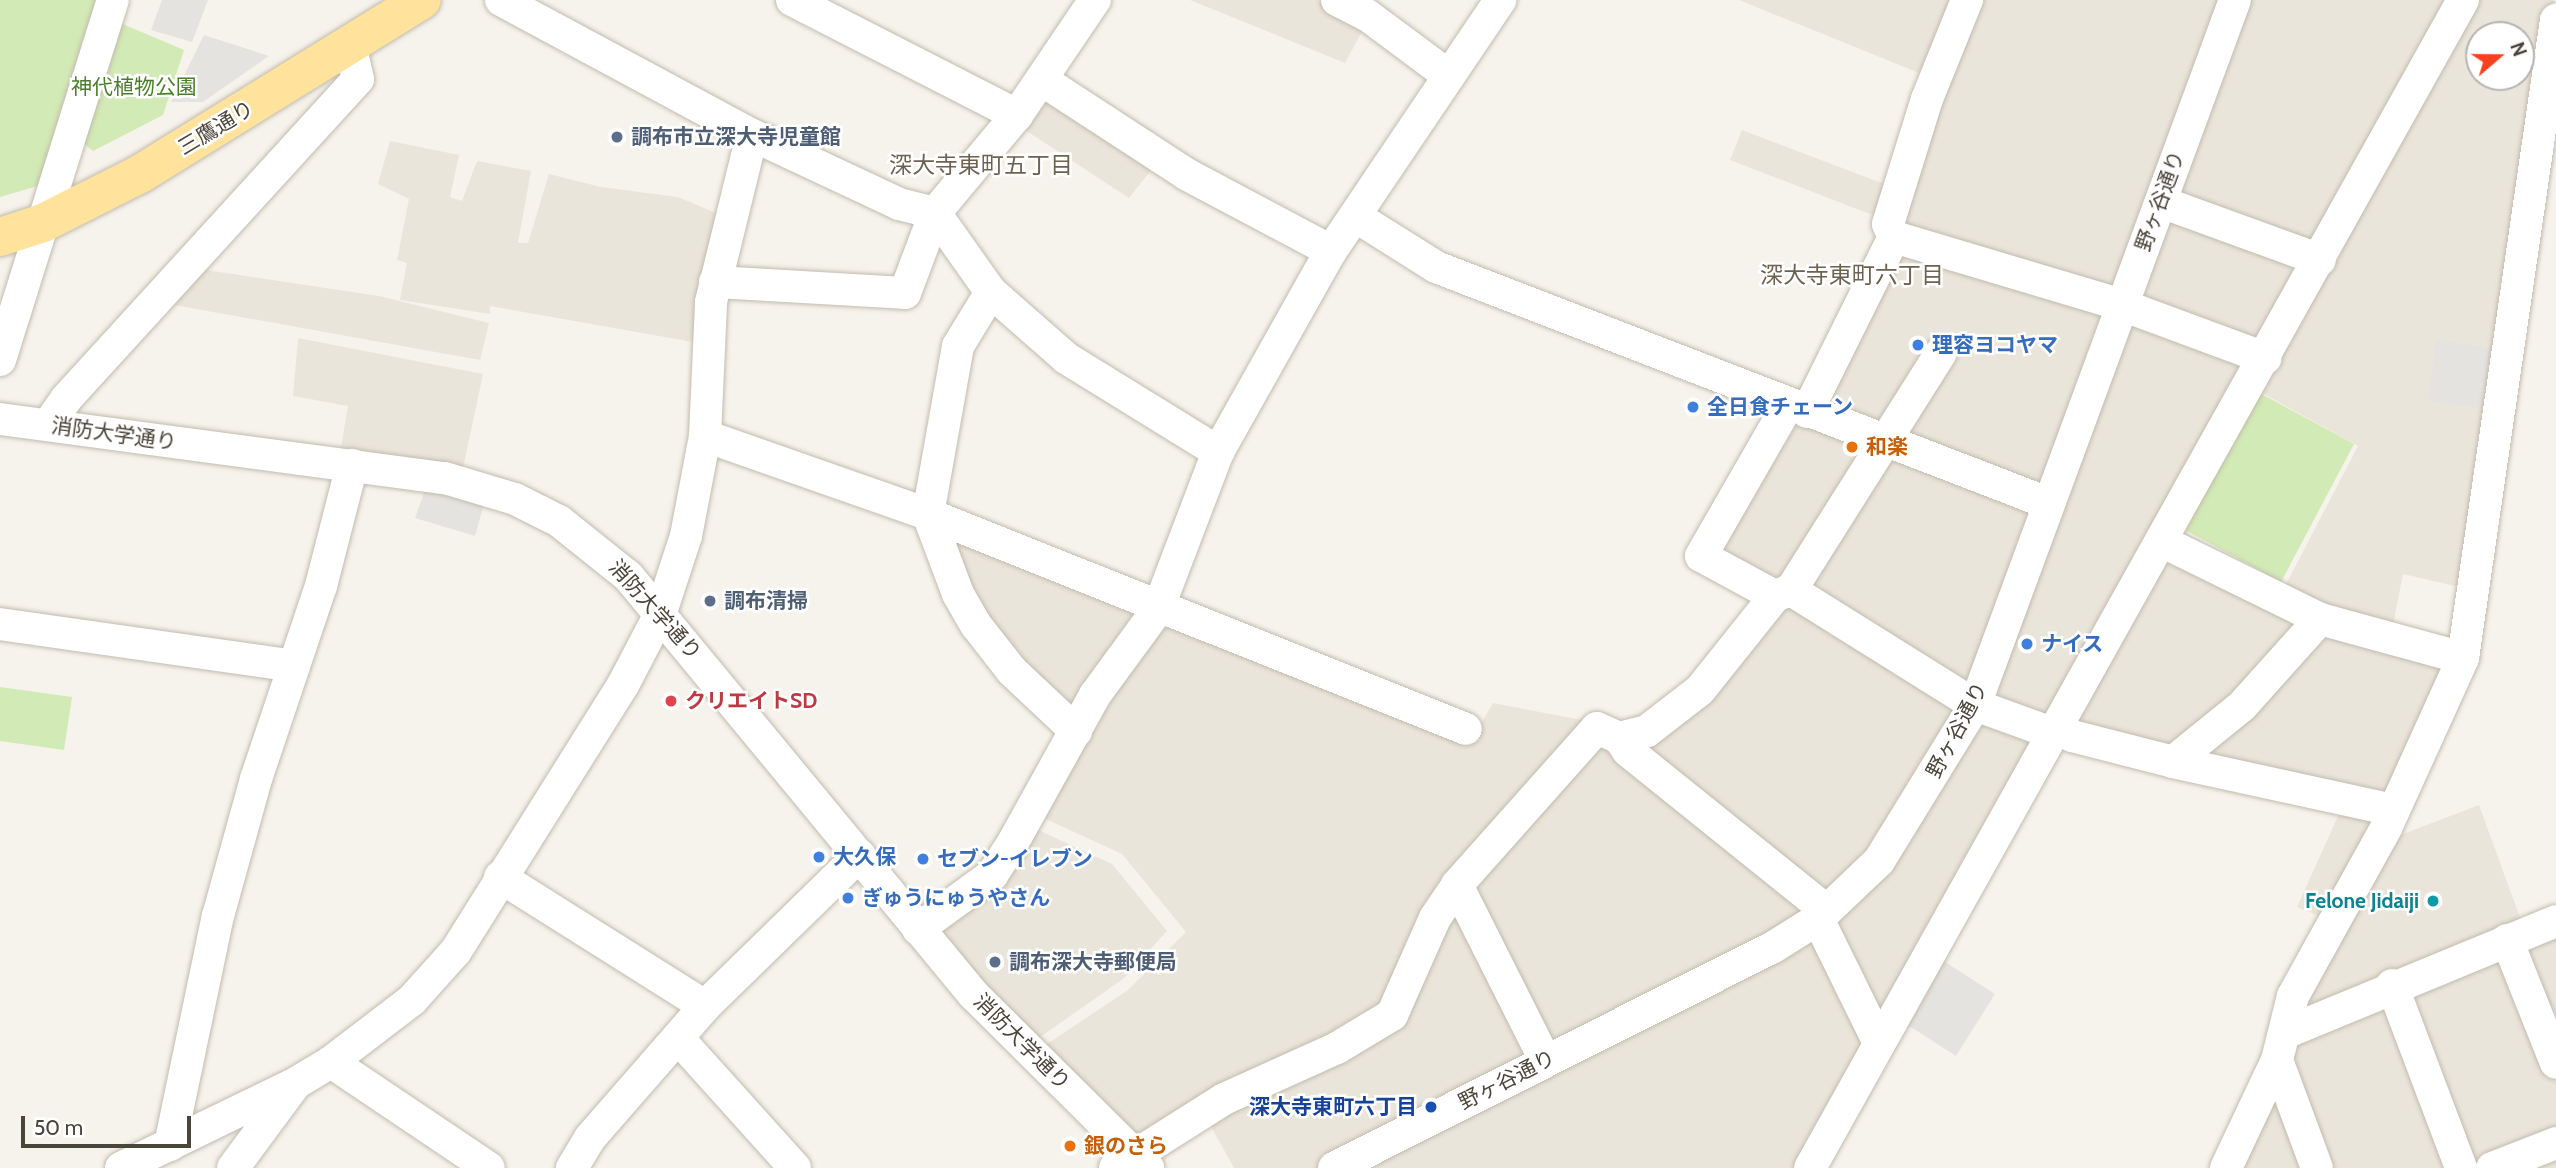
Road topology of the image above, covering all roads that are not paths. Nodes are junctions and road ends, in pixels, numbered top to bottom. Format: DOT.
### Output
graph roads {
  1 [pos="113,0"];
  2 [pos="422,0"];
  3 [pos="500,0"];
  4 [pos="792,0"];
  5 [pos="1337,0"];
  6 [pos="1500,0"];
  7 [pos="1967,0"];
  8 [pos="2235,0"];
  9 [pos="2463,0"];
  10 [pos="1085,3"];
  11 [pos="2556,20"];
  12 [pos="350,45"];
  13 [pos="1449,76"];
  14 [pos="1042,80"];
  15 [pos="1017,115"];
  16 [pos="752,135"];
  17 [pos="2161,202"];
  18 [pos="935,213"];
  19 [pos="1355,216"];
  20 [pos="43,223"];
  21 [pos="0,237"];
  22 [pos="1894,237"];
  23 [pos="1331,251"];
  24 [pos="2320,260"];
  25 [pos="715,282"];
  26 [pos="992,292"];
  27 [pos="2122,305"];
  28 [pos="1941,353"];
  29 [pos="2264,358"];
  30 [pos="0,360"];
  31 [pos="1798,409"];
  32 [pos="0,419"];
  33 [pos="48,425"];
  34 [pos="705,436"];
  35 [pos="1884,438"];
  36 [pos="1218,452"];
  37 [pos="352,465"];
  38 [pos="2048,503"];
  39 [pos="928,514"];
  40 [pos="2161,541"];
  41 [pos="1783,593"];
  42 [pos="1158,609"];
  43 [pos="661,612"];
  44 [pos="2320,619"];
  45 [pos="0,624"];
  46 [pos="2463,658"];
  47 [pos="294,666"];
  48 [pos="1975,705"];
  49 [pos="1466,729"];
  50 [pos="1076,731"];
  51 [pos="2056,731"];
  52 [pos="1619,738"];
  53 [pos="2173,762"];
  54 [pos="2394,810"];
  55 [pos="860,855"];
  56 [pos="500,877"];
  57 [pos="1457,886"];
  58 [pos="1822,915"];
  59 [pos="2556,921"];
  60 [pos="918,929"];
  61 [pos="2507,940"];
  62 [pos="2392,985"];
  63 [pos="705,1006"];
  64 [pos="678,1038"];
  65 [pos="1879,1043"];
  66 [pos="2282,1046"];
  67 [pos="1545,1060"];
  68 [pos="331,1062"];
  69 [pos="2556,1063"];
  70 [pos="296,1083"];
  71 [pos="2556,1143"];
  72 [pos="170,1145"];
  73 [pos="1133,1164"];
  74 [pos="121,1168"];
  75 [pos="233,1168"];
  76 [pos="489,1168"];
  77 [pos="572,1168"];
  78 [pos="795,1168"];
  79 [pos="1334,1168"];
  80 [pos="1810,1168"];
  81 [pos="2226,1168"];
  82 [pos="2317,1168"];
  83 [pos="2461,1168"];
  84 [pos="2492,1168"];
  1 -- 20 [label="street"];
  2 -- 12 [label="main road, 三鷹通り"];
  3 -- 16 [label="street"];
  4 -- 15 [label="street"];
  5 -- 13 [label="street"];
  6 -- 13 [label="street"];
  7 -- 22 [label="street"];
  8 -- 17 [label="street, 野ヶ谷通り"];
  9 -- 24 [label="street"];
  10 -- 14 [label="street"];
  11 -- 46 [label="street"];
  12 -- 20 [label="main road, 三鷹通り"];
  12 -- 33 [label="street"];
  13 -- 19 [label="street"];
  14 -- 15 [label="street"];
  14 -- 23 [label="street"];
  15 -- 18 [label="street"];
  16 -- 18 [label="street"];
  16 -- 25 [label="street"];
  17 -- 24 [label="street"];
  17 -- 27 [label="street, 野ヶ谷通り"];
  18 -- 25 [label="street"];
  18 -- 26 [label="street"];
  19 -- 23 [label="street"];
  19 -- 31 [label="street"];
  20 -- 21 [label="main road, 三鷹通り"];
  20 -- 30 [label="street"];
  22 -- 27 [label="street"];
  22 -- 31 [label="street"];
  23 -- 36 [label="street"];
  24 -- 29 [label="street"];
  25 -- 34 [label="street"];
  26 -- 36 [label="street"];
  26 -- 39 [label="street"];
  27 -- 29 [label="street"];
  27 -- 38 [label="street, 野ヶ谷通り"];
  28 -- 35 [label="street"];
  29 -- 40 [label="street"];
  31 -- 35 [label="street"];
  31 -- 41 [label="street"];
  32 -- 33 [label="street, 消防大学通り"];
  33 -- 37 [label="street, 消防大学通り"];
  34 -- 39 [label="street"];
  34 -- 43 [label="street"];
  35 -- 38 [label="street"];
  35 -- 41 [label="street"];
  36 -- 42 [label="street"];
  37 -- 43 [label="street, 消防大学通り"];
  37 -- 47 [label="street"];
  38 -- 48 [label="street, 野ヶ谷通り"];
  39 -- 42 [label="street"];
  39 -- 50 [label="street"];
  40 -- 44 [label="street"];
  40 -- 51 [label="street"];
  41 -- 48 [label="street"];
  41 -- 52 [label="street"];
  42 -- 49 [label="street"];
  42 -- 50 [label="street"];
  43 -- 55 [label="street, 消防大学通り"];
  43 -- 56 [label="street"];
  44 -- 46 [label="street"];
  44 -- 53 [label="street"];
  45 -- 47 [label="street"];
  46 -- 54 [label="street"];
  47 -- 72 [label="street"];
  48 -- 51 [label="street"];
  48 -- 58 [label="street, 野ヶ谷通り"];
  50 -- 60 [label="street"];
  51 -- 53 [label="street"];
  51 -- 65 [label="street"];
  52 -- 57 [label="street"];
  52 -- 58 [label="street"];
  53 -- 54 [label="street"];
  54 -- 66 [label="street"];
  55 -- 60 [label="street, 消防大学通り"];
  55 -- 63 [label="street"];
  56 -- 63 [label="street"];
  56 -- 68 [label="street"];
  57 -- 67 [label="street"];
  57 -- 73 [label="street"];
  58 -- 65 [label="street"];
  58 -- 67 [label="street, 野ヶ谷通り"];
  59 -- 61 [label="street"];
  60 -- 73 [label="street, 消防大学通り"];
  61 -- 62 [label="street"];
  61 -- 69 [label="street"];
  62 -- 66 [label="street"];
  62 -- 83 [label="street"];
  63 -- 64 [label="street"];
  64 -- 77 [label="street"];
  64 -- 78 [label="street"];
  65 -- 80 [label="street"];
  66 -- 81 [label="street"];
  66 -- 82 [label="street"];
  67 -- 79 [label="street, 野ヶ谷通り"];
  68 -- 70 [label="street"];
  68 -- 76 [label="street"];
  70 -- 72 [label="street"];
  70 -- 75 [label="street"];
  71 -- 84 [label="street"];
  72 -- 74 [label="street"];
}
